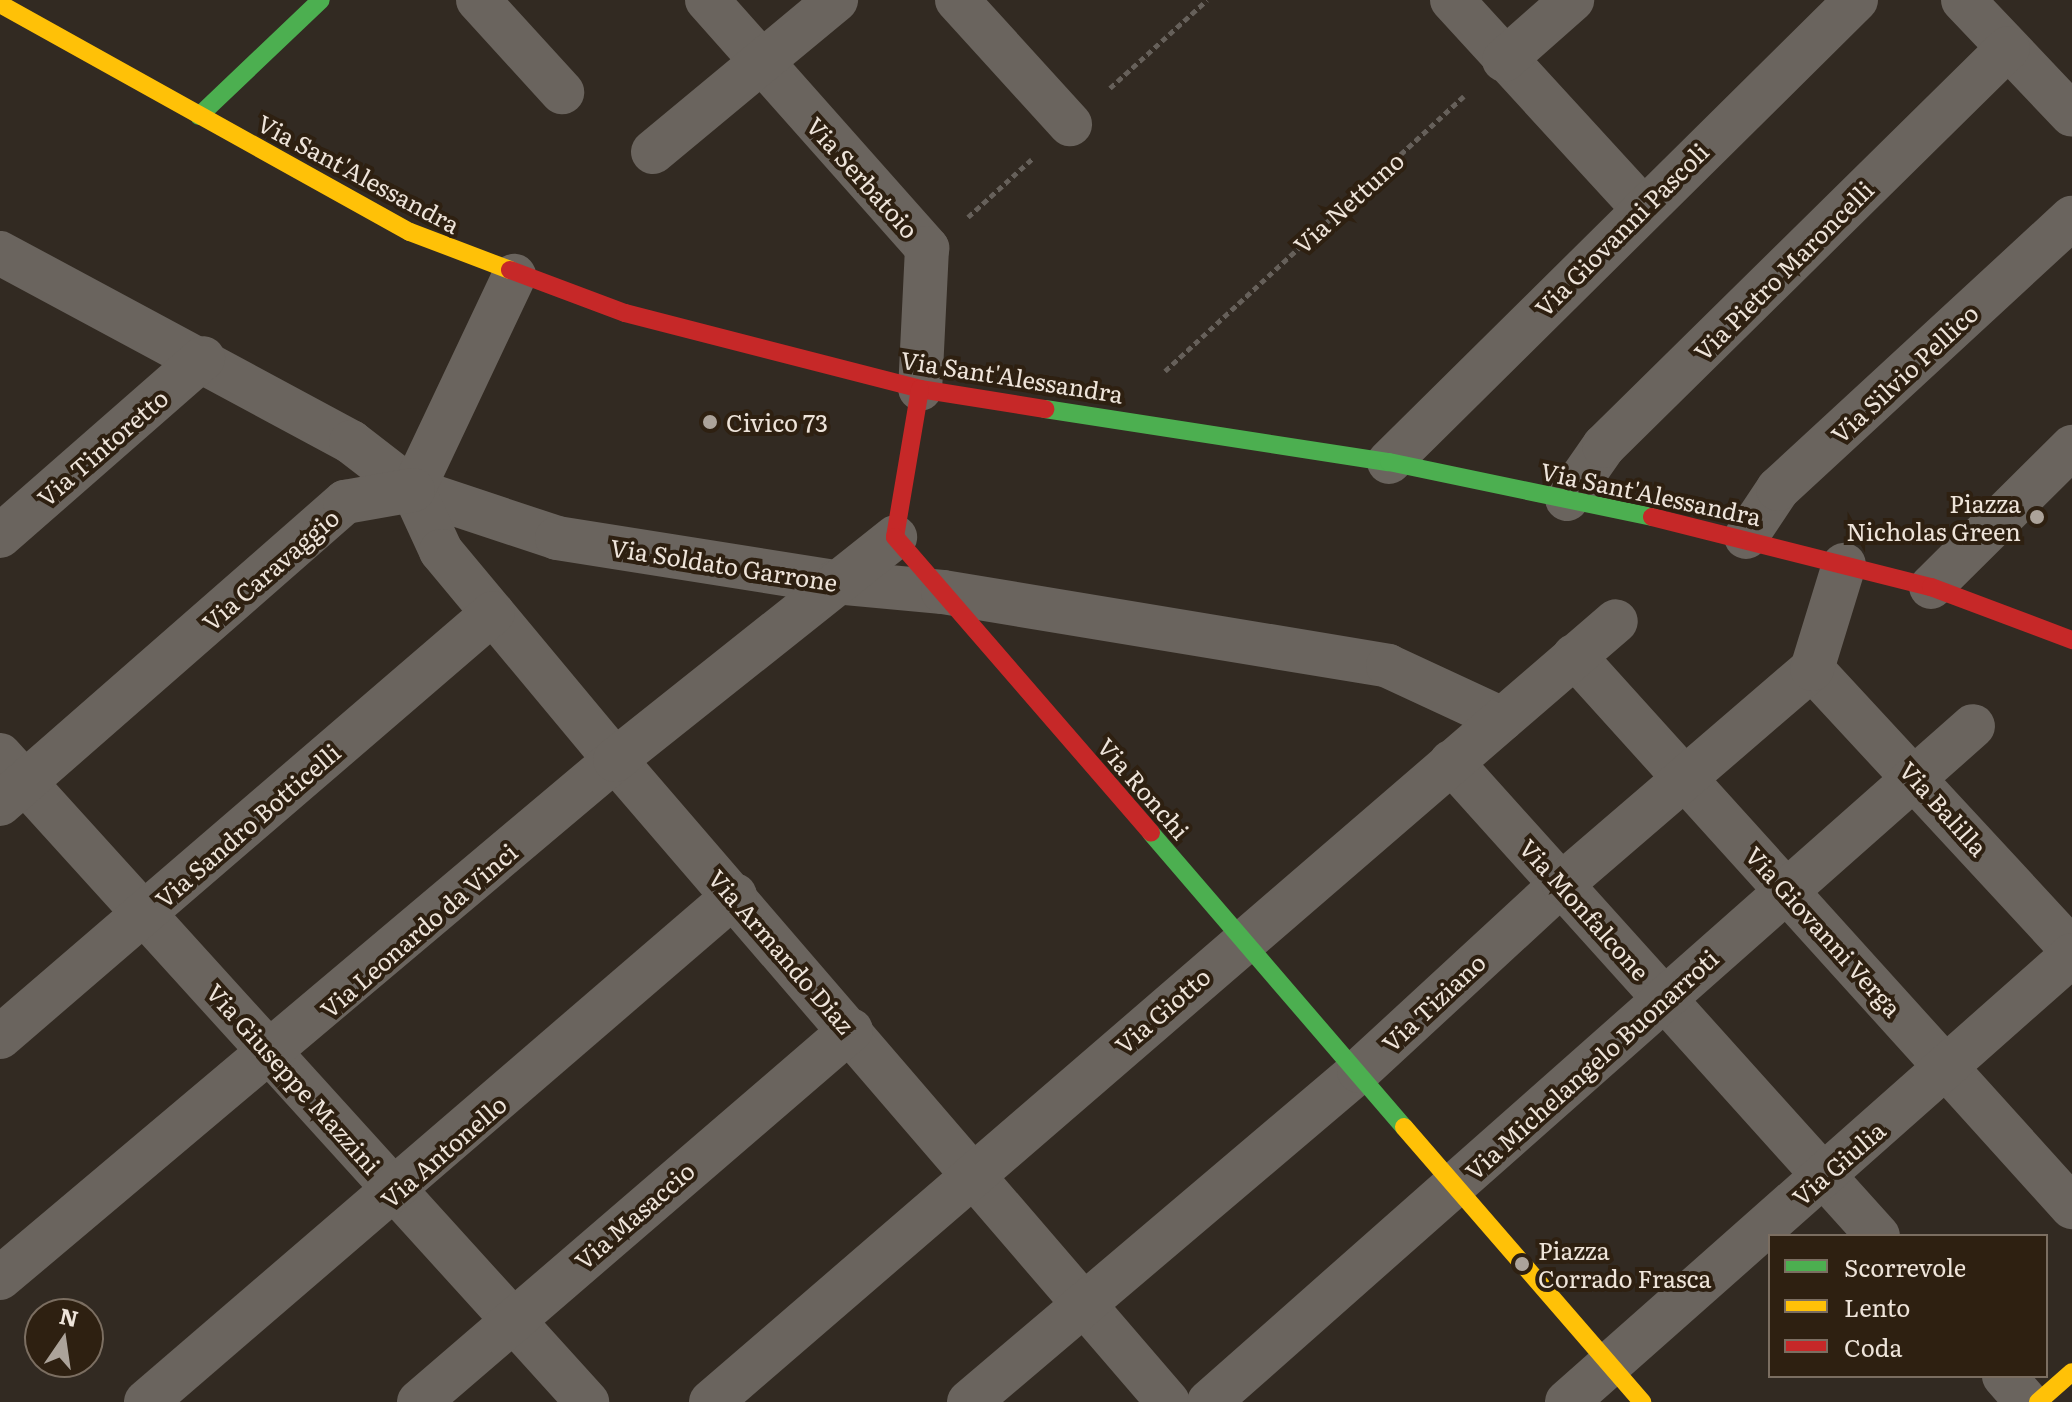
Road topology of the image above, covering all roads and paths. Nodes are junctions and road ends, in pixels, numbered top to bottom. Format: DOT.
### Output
graph roads {
  1 [pos="321,0"];
  2 [pos="478,0"];
  3 [pos="707,0"];
  4 [pos="836,0"];
  5 [pos="957,0"];
  6 [pos="1452,0"];
  7 [pos="1572,0"];
  8 [pos="1856,0"];
  9 [pos="1963,0"];
  10 [pos="0,4"];
  11 [pos="2008,48"];
  12 [pos="1504,60"];
  13 [pos="763,65"];
  14 [pos="562,92"];
  15 [pos="2072,115"];
  16 [pos="199,116"];
  17 [pos="1070,124"];
  18 [pos="653,152"];
  19 [pos="1642,207"];
  20 [pos="2072,218"];
  21 [pos="10,272"];
  22 [pos="514,276"];
  23 [pos="203,358"];
  24 [pos="920,389"];
  25 [pos="1152,422"];
  26 [pos="2072,447"];
  27 [pos="1389,462"];
  28 [pos="413,490"];
  29 [pos="1567,499"];
  30 [pos="0,536"];
  31 [pos="895,537"];
  32 [pos="1746,537"];
  33 [pos="1844,565"];
  34 [pos="835,582"];
  35 [pos="1931,587"];
  36 [pos="943,592"];
  37 [pos="493,613"];
  38 [pos="1616,621"];
  39 [pos="2072,640"];
  40 [pos="1574,656"];
  41 [pos="1812,669"];
  42 [pos="1502,719"];
  43 [pos="1973,726"];
  44 [pos="615,760"];
  45 [pos="1451,762"];
  46 [pos="1686,775"];
  47 [pos="1917,776"];
  48 [pos="8,780"];
  49 [pos="1563,883"];
  50 [pos="1786,890"];
  51 [pos="735,895"];
  52 [pos="144,913"];
  53 [pos="1243,940"];
  54 [pos="2072,952"];
  55 [pos="1664,1000"];
  56 [pos="851,1030"];
  57 [pos="0,1037"];
  58 [pos="273,1054"];
  59 [pos="1945,1068"];
  60 [pos="1359,1071"];
  61 [pos="972,1173"];
  62 [pos="1823,1176"];
  63 [pos="1455,1185"];
  64 [pos="397,1192"];
  65 [pos="2072,1207"];
  66 [pos="1876,1234"];
  67 [pos="0,1278"];
  68 [pos="1081,1301"];
  69 [pos="513,1319"];
  70 [pos="1610,1364"];
  71 [pos="2072,1372"];
  72 [pos="2006,1378"];
  73 [pos="146,1402"];
  74 [pos="419,1402"];
  75 [pos="587,1402"];
  76 [pos="711,1402"];
  77 [pos="969,1402"];
  78 [pos="1168,1402"];
  79 [pos="1209,1402"];
  80 [pos="1567,1402"];
  81 [pos="1642,1402"];
  82 [pos="2027,1402"];
  83 [pos="2038,1402"];
  1 -- 16 [label="street"];
  2 -- 14 [label="street"];
  3 -- 13 [label="street, Via Serbatoio"];
  4 -- 13 [label="street"];
  5 -- 17 [label="street"];
  6 -- 12 [label="street"];
  7 -- 12 [label="street"];
  8 -- 19 [label="street, Via Giovanni Pascoli"];
  9 -- 11 [label="street"];
  10 -- 16 [label="street, Via Sant'Alessandra"];
  11 -- 15 [label="street"];
  11 -- 29 [label="street, Via Pietro Maroncelli"];
  12 -- 19 [label="street"];
  12 -- 25 [label="path, Via Nettuno"];
  13 -- 18 [label="street"];
  13 -- 24 [label="street, Via Serbatoio"];
  16 -- 22 [label="street, Via Sant'Alessandra"];
  19 -- 27 [label="street, Via Giovanni Pascoli"];
  20 -- 32 [label="street, Via Silvio Pellico"];
  21 -- 23 [label="street, Via Soldato Garrone"];
  22 -- 24 [label="street, Via Sant'Alessandra"];
  22 -- 28 [label="street"];
  23 -- 28 [label="street, Via Soldato Garrone"];
  23 -- 30 [label="street, Via Tintoretto"];
  24 -- 25 [label="street, Via Sant'Alessandra"];
  24 -- 31 [label="street"];
  25 -- 27 [label="street, Via Sant'Alessandra"];
  26 -- 35 [label="street"];
  27 -- 29 [label="street, Via Sant'Alessandra"];
  28 -- 34 [label="street, Via Soldato Garrone"];
  28 -- 37 [label="street, Via Armando Diaz"];
  28 -- 48 [label="street, Via Caravaggio"];
  29 -- 32 [label="street, Via Sant'Alessandra"];
  31 -- 34 [label="street, Via Leonardo da Vinci"];
  31 -- 36 [label="street, Via Ronchi"];
  32 -- 33 [label="street, Via Sant'Alessandra"];
  33 -- 35 [label="street, Via Sant'Alessandra"];
  33 -- 41 [label="street"];
  34 -- 36 [label="street, Via Soldato Garrone"];
  34 -- 44 [label="street, Via Leonardo da Vinci"];
  35 -- 39 [label="street, Via Sant'Alessandra"];
  36 -- 42 [label="street, Via Soldato Garrone"];
  36 -- 53 [label="street, Via Ronchi"];
  37 -- 44 [label="street, Via Armando Diaz"];
  37 -- 52 [label="street, Via Sandro Botticelli"];
  38 -- 40 [label="street, Via Giotto"];
  40 -- 42 [label="street, Via Giotto"];
  40 -- 46 [label="street, Via Giovanni Verga"];
  41 -- 46 [label="street, Via Tiziano"];
  41 -- 47 [label="street, Via Balilla"];
  42 -- 45 [label="street, Via Giotto"];
  43 -- 47 [label="street, Via Michelangelo Buonarroti"];
  44 -- 51 [label="street, Via Armando Diaz"];
  44 -- 58 [label="street, Via Leonardo da Vinci"];
  45 -- 49 [label="street, Via Monfalcone"];
  45 -- 53 [label="street, Via Giotto"];
  46 -- 49 [label="street, Via Tiziano"];
  46 -- 50 [label="street, Via Giovanni Verga"];
  47 -- 50 [label="street, Via Michelangelo Buonarroti"];
  47 -- 54 [label="street, Via Balilla"];
  48 -- 52 [label="street, Via Giuseppe Mazzini"];
  49 -- 55 [label="street, Via Monfalcone"];
  49 -- 60 [label="street, Via Tiziano"];
  50 -- 55 [label="street, Via Michelangelo Buonarroti"];
  50 -- 59 [label="street, Via Giovanni Verga"];
  51 -- 56 [label="street, Via Armando Diaz"];
  51 -- 64 [label="street, Via Antonello"];
  52 -- 57 [label="street, Via Sandro Botticelli"];
  52 -- 58 [label="street, Via Giuseppe Mazzini"];
  53 -- 60 [label="street, Via Ronchi"];
  53 -- 61 [label="street, Via Giotto"];
  54 -- 59 [label="street, Via Giulia"];
  55 -- 62 [label="street, Via Monfalcone"];
  55 -- 63 [label="street, Via Michelangelo Buonarroti"];
  56 -- 61 [label="street, Via Armando Diaz"];
  56 -- 69 [label="street, Via Masaccio"];
  58 -- 64 [label="street, Via Giuseppe Mazzini"];
  58 -- 67 [label="street, Via Leonardo da Vinci"];
  59 -- 62 [label="street, Via Giulia"];
  59 -- 65 [label="street, Via Giovanni Verga"];
  60 -- 63 [label="street, Via Ronchi"];
  60 -- 68 [label="street, Via Tiziano"];
  61 -- 68 [label="street, Via Armando Diaz"];
  61 -- 76 [label="street, Via Giotto"];
  62 -- 66 [label="street, Via Monfalcone"];
  62 -- 70 [label="street, Via Giulia"];
  63 -- 70 [label="street, Via Ronchi"];
  63 -- 79 [label="street, Via Michelangelo Buonarroti"];
  64 -- 69 [label="street, Via Giuseppe Mazzini"];
  64 -- 73 [label="street, Via Antonello"];
  68 -- 77 [label="street, Via Tiziano"];
  68 -- 78 [label="street, Via Armando Diaz"];
  69 -- 74 [label="street, Via Masaccio"];
  69 -- 75 [label="street, Via Giuseppe Mazzini"];
  70 -- 80 [label="street, Via Giulia"];
  70 -- 81 [label="street"];
  71 -- 83 [label="street"];
  72 -- 82 [label="street"];
}
